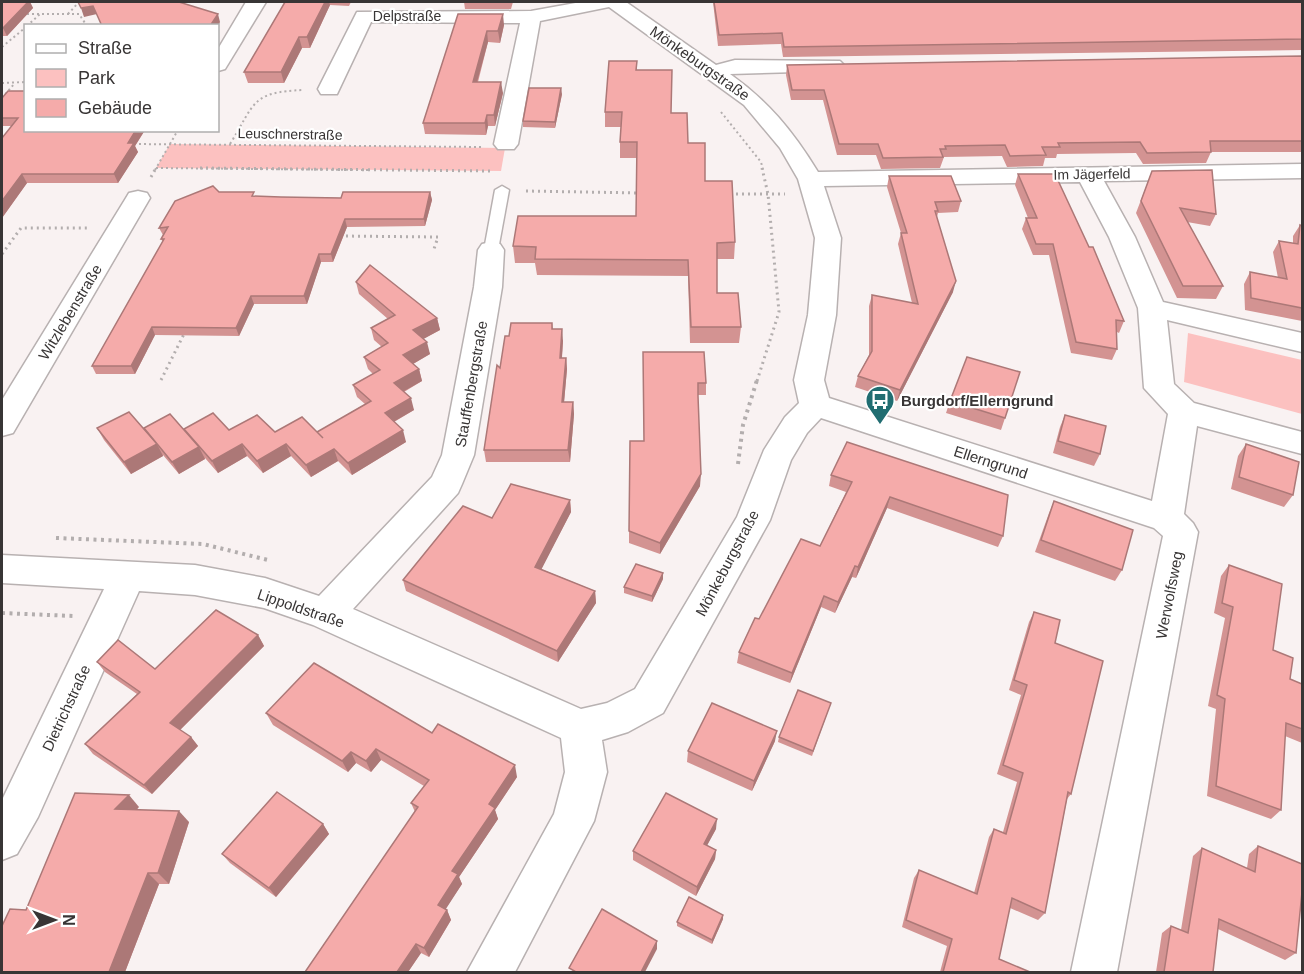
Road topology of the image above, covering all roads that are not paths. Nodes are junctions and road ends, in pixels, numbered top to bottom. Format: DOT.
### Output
graph roads {
  1 [pos="256,2"];
  2 [pos="569,5"];
  3 [pos="625,5"];
  4 [pos="531,17"];
  5 [pos="219,64"];
  6 [pos="853,64"];
  7 [pos="712,73"];
  8 [pos="329,89"];
  9 [pos="506,144"];
  10 [pos="1302,171"];
  11 [pos="1088,174"];
  12 [pos="813,186"];
  13 [pos="502,190"];
  14 [pos="138,198"];
  15 [pos="492,250"];
  16 [pos="1152,308"];
  17 [pos="1302,342"];
  18 [pos="815,405"];
  19 [pos="1184,411"];
  20 [pos="2,425"];
  21 [pos="1302,443"];
  22 [pos="1166,519"];
  23 [pos="2,569"];
  24 [pos="128,576"];
  25 [pos="326,614"];
  26 [pos="580,727"];
  27 [pos="12,802"];
  28 [pos="2,839"];
  29 [pos="490,972"];
  30 [pos="1094,972"];
  1 -- 5 [label="street"];
  2 -- 3 [label="street, Mönkeburgstraße"];
  2 -- 4 [label="street, Mönkeburgstraße"];
  3 -- 7 [label="street, Mönkeburgstraße"];
  4 -- 8 [label="street, Delpstraße"];
  4 -- 9 [label="street"];
  6 -- 7 [label="street"];
  7 -- 12 [label="street, Mönkeburgstraße"];
  10 -- 11 [label="street, Im Jägerfeld"];
  11 -- 12 [label="street, Im Jägerfeld"];
  11 -- 16 [label="street"];
  12 -- 18 [label="street, Mönkeburgstraße"];
  13 -- 15 [label="lane"];
  14 -- 20 [label="street, Witzlebenstraße"];
  15 -- 25 [label="street, Stauffenbergstraße"];
  16 -- 17 [label="street"];
  16 -- 19 [label="street"];
  18 -- 22 [label="street, Ellerngrund"];
  18 -- 26 [label="street, Mönkeburgstraße"];
  19 -- 21 [label="street"];
  19 -- 22 [label="street"];
  22 -- 30 [label="street, Werwolfsweg"];
  23 -- 24 [label="street, Lippoldstraße"];
  24 -- 25 [label="street, Lippoldstraße"];
  24 -- 27 [label="street, Dietrichstraße"];
  25 -- 26 [label="street, Lippoldstraße"];
  26 -- 29 [label="street"];
  27 -- 28 [label="street, Dietrichstraße"];
}
